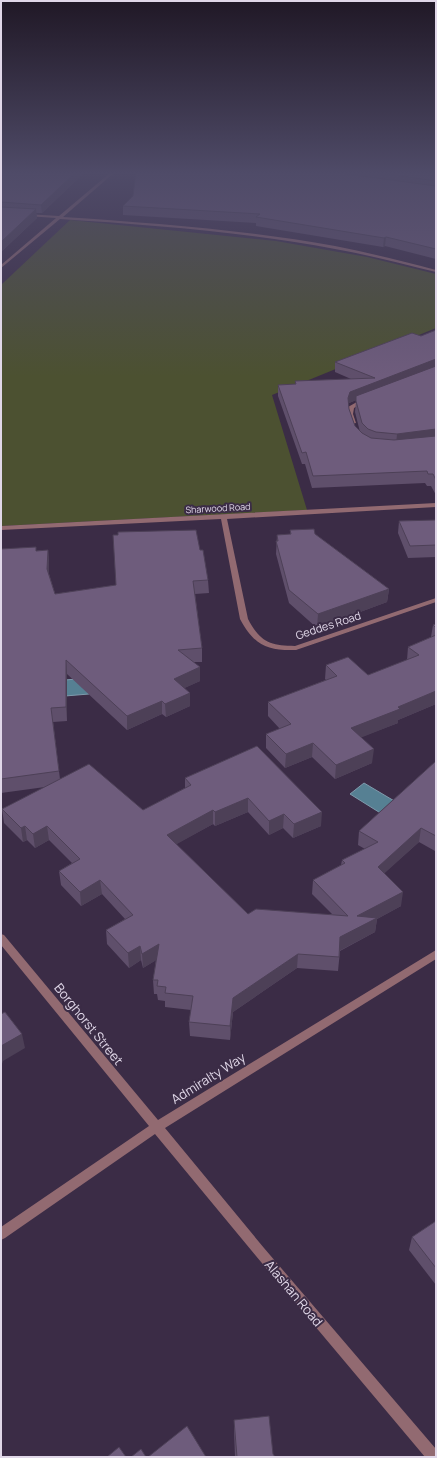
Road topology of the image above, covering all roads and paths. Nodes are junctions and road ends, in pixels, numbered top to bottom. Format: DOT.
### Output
graph roads {
  1 [pos="32,240"];
  2 [pos="285,240"];
  3 [pos="1,267"];
  4 [pos="436,271"];
  5 [pos="372,397"];
  6 [pos="356,431"];
  7 [pos="436,505"];
  8 [pos="224,517"];
  9 [pos="1,528"];
  10 [pos="436,600"];
  11 [pos="1,938"];
  12 [pos="436,954"];
  13 [pos="156,1127"];
  14 [pos="1,1234"];
  15 [pos="434,1457"];
  1 -- 3 [label="street"];
  2 -- 4 [label="street"];
  5 -- 6 [label="street"];
  7 -- 8 [label="street, Sharwood Road"];
  8 -- 9 [label="street, Sharwood Road"];
  8 -- 10 [label="street, Geddes Road"];
  11 -- 13 [label="street, Borghorst Street"];
  12 -- 13 [label="street, Admiralty Way"];
  13 -- 14 [label="street, Admiralty Way"];
  13 -- 15 [label="street, Alashan Road"];
}
